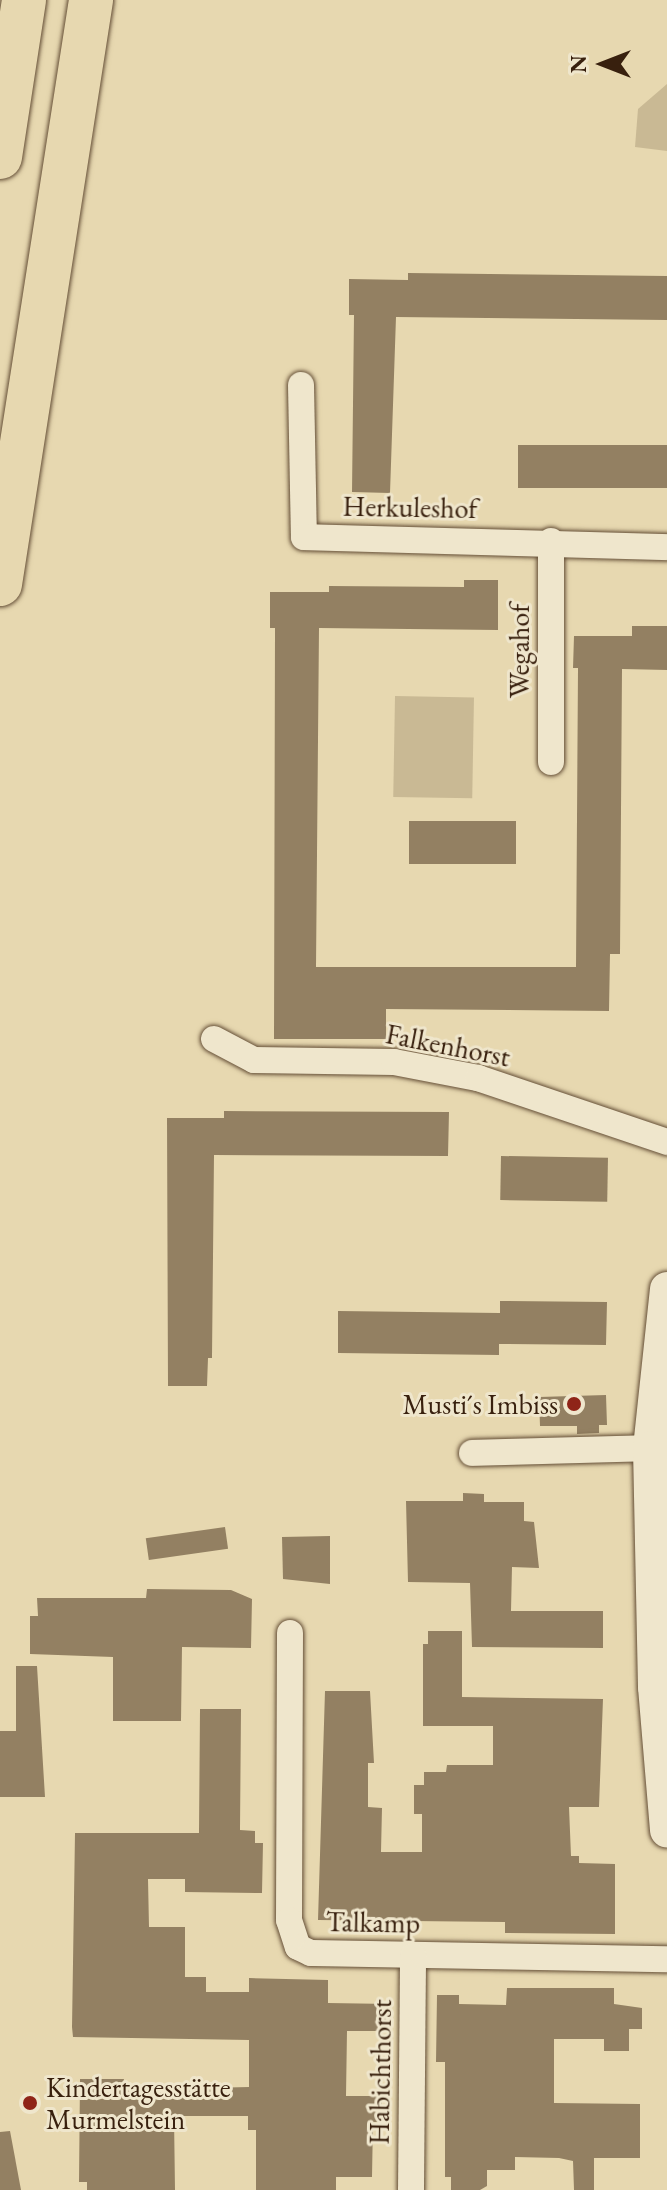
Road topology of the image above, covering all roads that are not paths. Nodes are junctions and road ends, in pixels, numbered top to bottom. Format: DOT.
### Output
graph roads {
  1 [pos="24,0"];
  2 [pos="91,0"];
  3 [pos="0,157"];
  4 [pos="301,385"];
  5 [pos="551,541"];
  6 [pos="667,547"];
  7 [pos="0,584"];
  8 [pos="551,762"];
  9 [pos="214,1039"];
  10 [pos="667,1142"];
  11 [pos="667,1289"];
  12 [pos="650,1448"];
  13 [pos="472,1453"];
  14 [pos="290,1633"];
  15 [pos="667,1830"];
  16 [pos="413,1956"];
  17 [pos="667,1959"];
  18 [pos="411,2190"];
  1 -- 3 [label="highway"];
  2 -- 7 [label="highway"];
  4 -- 5 [label="street, Herkuleshof"];
  5 -- 6 [label="street, Herkuleshof"];
  5 -- 8 [label="street, Wegahof"];
  9 -- 10 [label="street, Falkenhorst"];
  11 -- 12 [label="street"];
  12 -- 13 [label="street"];
  12 -- 15 [label="street"];
  14 -- 16 [label="street, Talkamp"];
  16 -- 17 [label="street, Talkamp"];
  16 -- 18 [label="street, Habichthorst"];
}
